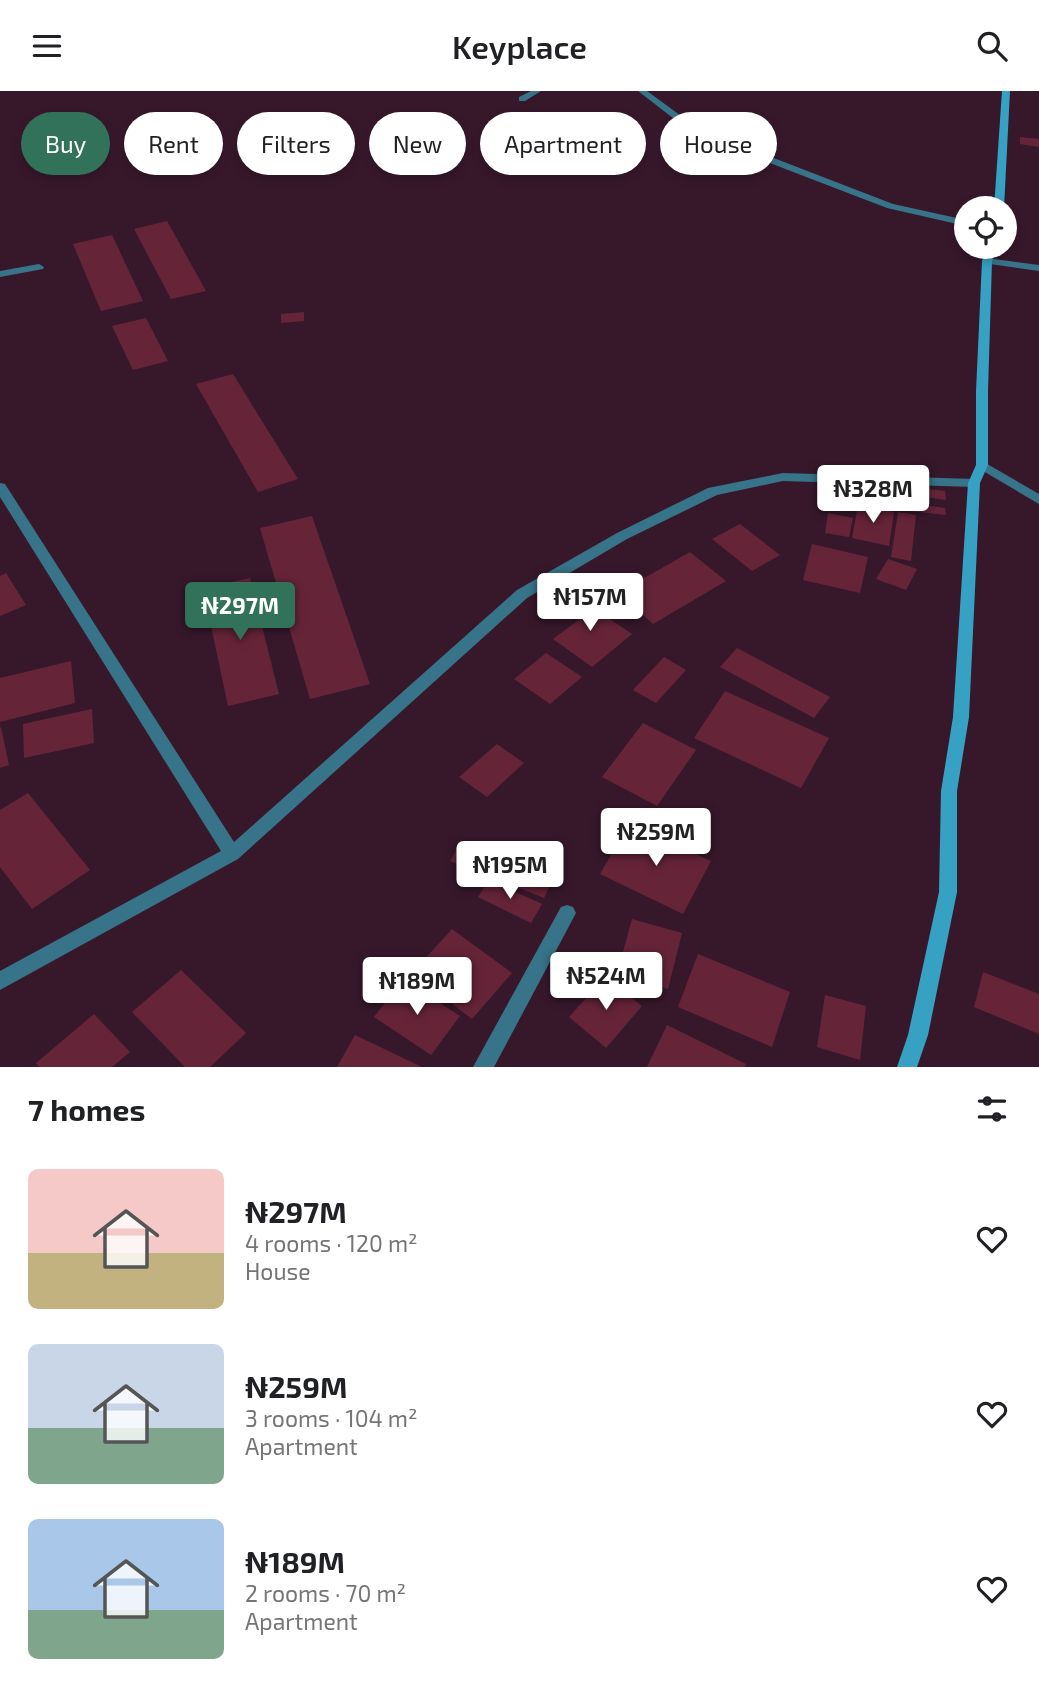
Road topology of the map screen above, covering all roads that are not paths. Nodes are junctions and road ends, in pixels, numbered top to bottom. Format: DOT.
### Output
graph roads {
  1 [pos="537,91"];
  2 [pos="642,91"];
  3 [pos="1006,91"];
  4 [pos="522,99"];
  5 [pos="1000,196"];
  6 [pos="954,220"];
  7 [pos="990,259"];
  8 [pos="1008,259"];
  9 [pos="39,267"];
  10 [pos="1039,268"];
  11 [pos="0,274"];
  12 [pos="982,465"];
  13 [pos="974,483"];
  14 [pos="0,487"];
  15 [pos="1039,500"];
  16 [pos="232,854"];
  17 [pos="567,913"];
  18 [pos="0,981"];
  19 [pos="483,1067"];
  20 [pos="907,1067"];
  1 -- 4 [label="street"];
  2 -- 6 [label="street"];
  3 -- 5 [label="street"];
  7 -- 12 [label="street"];
  8 -- 10 [label="street"];
  9 -- 11 [label="street"];
  12 -- 13 [label="street"];
  12 -- 15 [label="street"];
  13 -- 16 [label="street"];
  13 -- 20 [label="street"];
  14 -- 16 [label="street"];
  16 -- 18 [label="street"];
  17 -- 19 [label="street"];
}
